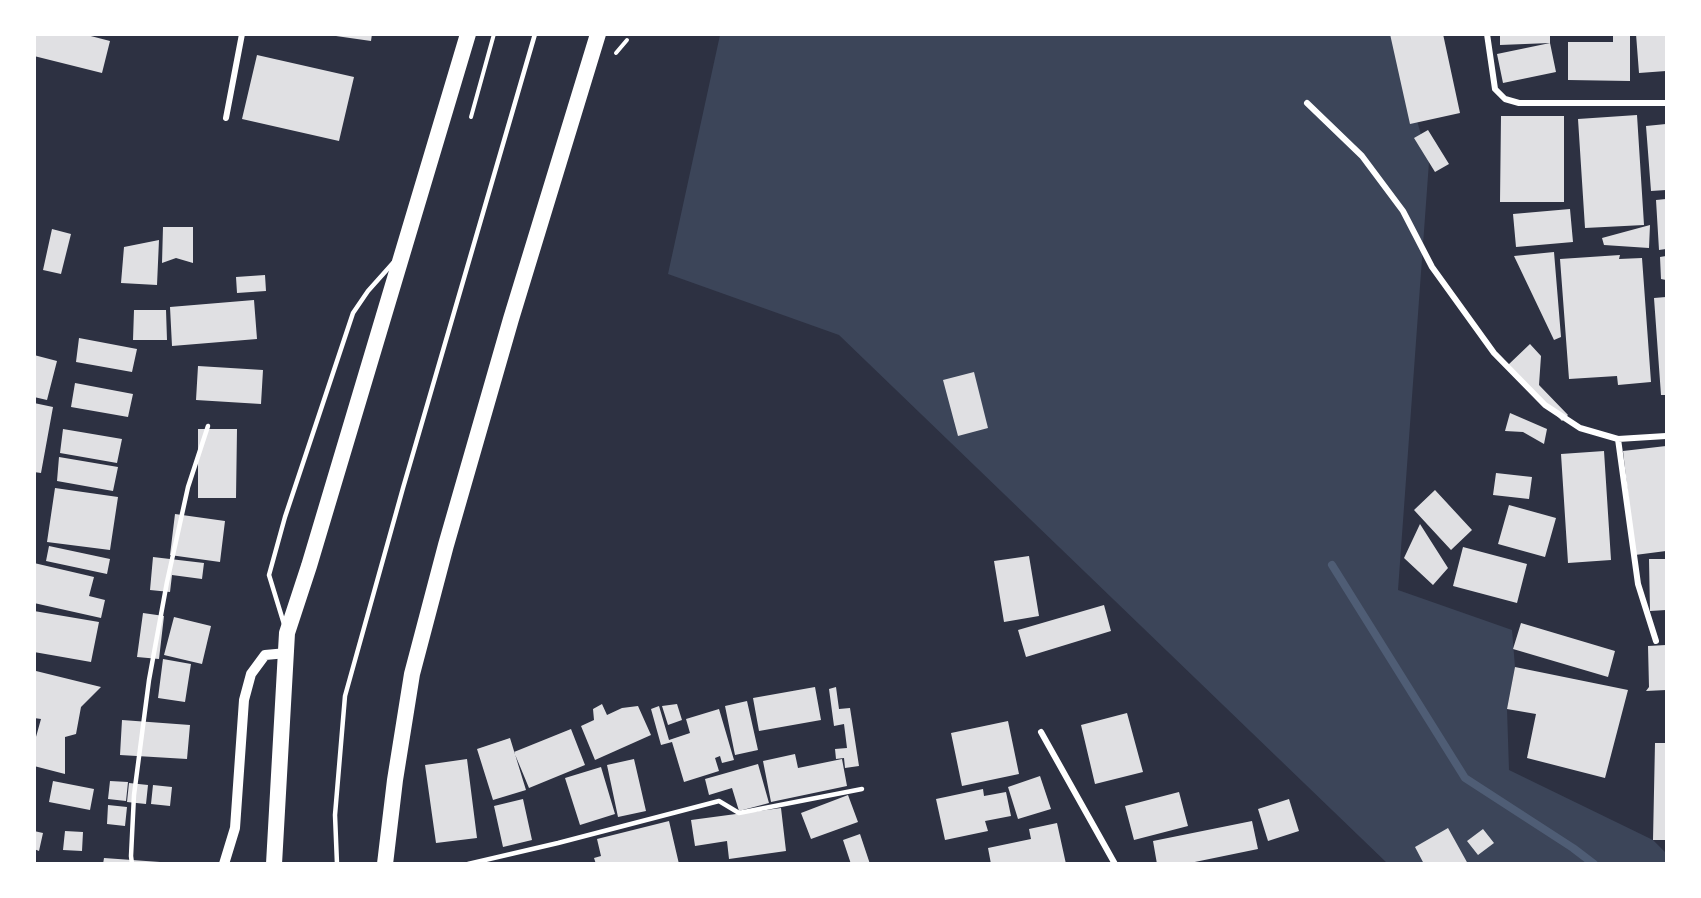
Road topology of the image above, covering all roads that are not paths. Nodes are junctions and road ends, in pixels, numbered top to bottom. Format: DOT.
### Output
graph roads {
  1 [pos="242,34"];
  2 [pos="468,34"];
  3 [pos="535,34"];
  4 [pos="598,34"];
  5 [pos="1487,34"];
  6 [pos="1306,103"];
  7 [pos="1666,103"];
  8 [pos="226,118"];
  9 [pos="404,249"];
  10 [pos="208,426"];
  11 [pos="1666,436"];
  12 [pos="1618,439"];
  13 [pos="287,633"];
  14 [pos="1656,641"];
  15 [pos="287,653"];
  16 [pos="1041,732"];
  17 [pos="862,789"];
  18 [pos="132,864"];
  19 [pos="224,864"];
  20 [pos="274,864"];
  21 [pos="337,864"];
  22 [pos="385,864"];
  23 [pos="468,864"];
  24 [pos="1116,864"];
  1 -- 8 [label="street"];
  2 -- 9 [label="highway"];
  3 -- 21 [label="lane"];
  4 -- 22 [label="highway"];
  5 -- 7 [label="street"];
  6 -- 12 [label="street"];
  9 -- 13 [label="highway"];
  9 -- 13 [label="lane"];
  10 -- 18 [label="lane"];
  11 -- 12 [label="street"];
  12 -- 14 [label="street"];
  13 -- 15 [label="highway"];
  15 -- 19 [label="street"];
  15 -- 20 [label="highway"];
  16 -- 24 [label="street"];
  17 -- 23 [label="lane"];
}
